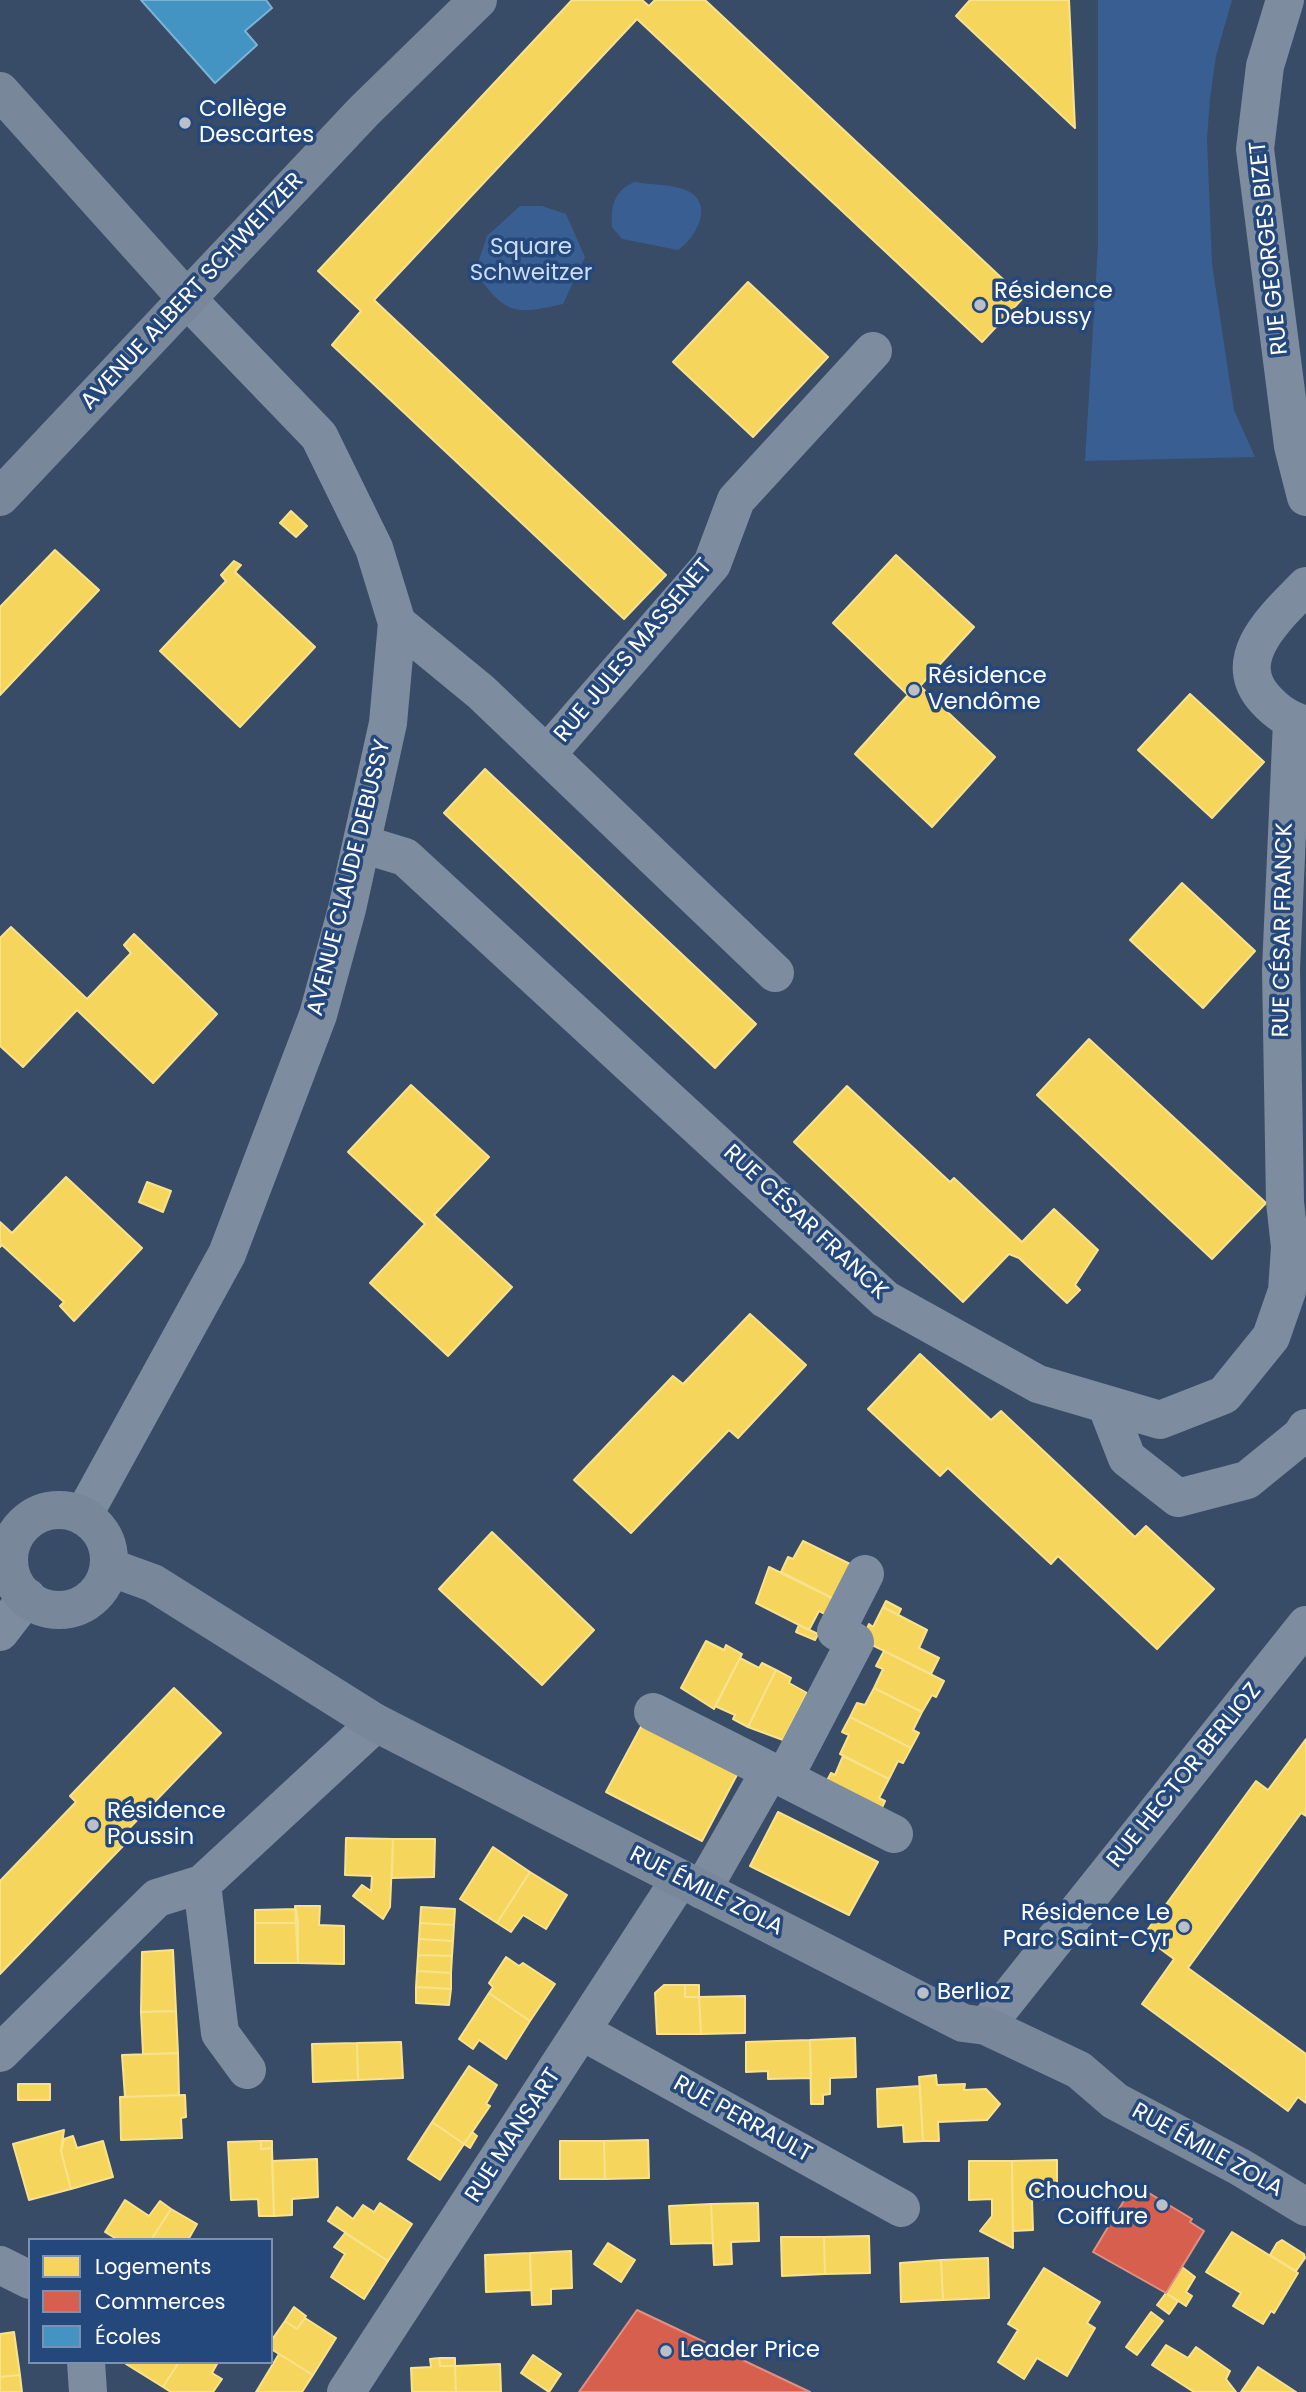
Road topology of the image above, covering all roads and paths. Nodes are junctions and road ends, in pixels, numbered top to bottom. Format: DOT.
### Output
graph roads {
  1 [pos="478,0"];
  2 [pos="1285,0"];
  3 [pos="0,91"];
  4 [pos="187,299"];
  5 [pos="873,351"];
  6 [pos="0,497"];
  7 [pos="1306,497"];
  8 [pos="1306,583"];
  9 [pos="397,623"];
  10 [pos="1299,723"];
  11 [pos="547,754"];
  12 [pos="362,844"];
  13 [pos="775,973"];
  14 [pos="1298,1247"];
  15 [pos="1295,1313"];
  16 [pos="1106,1404"];
  17 [pos="1306,1428"];
  18 [pos="83,1516"];
  19 [pos="9,1527"];
  20 [pos="109,1567"];
  21 [pos="865,1574"];
  22 [pos="27,1598"];
  23 [pos="1306,1625"];
  24 [pos="0,1632"];
  25 [pos="653,1712"];
  26 [pos="376,1723"];
  27 [pos="777,1775"];
  28 [pos="894,1834"];
  29 [pos="202,1884"];
  30 [pos="691,1884"];
  31 [pos="986,2026"];
  32 [pos="583,2032"];
  33 [pos="0,2053"];
  34 [pos="247,2070"];
  35 [pos="1306,2207"];
  36 [pos="901,2208"];
  37 [pos="0,2265"];
  38 [pos="28,2279"];
  39 [pos="86,2364"];
  40 [pos="88,2392"];
  41 [pos="346,2392"];
  1 -- 4 [label="street, AVENUE ALBERT SCHWEITZER"];
  2 -- 7 [label="street, RUE GEORGES BIZET"];
  3 -- 4 [label="street"];
  4 -- 6 [label="street, AVENUE ALBERT SCHWEITZER"];
  4 -- 9 [label="street, AVENUE CLAUDE DEBUSSY"];
  5 -- 11 [label="street, RUE JULES MASSENET"];
  8 -- 10 [label="street"];
  9 -- 11 [label="street, RUE JULES MASSENET"];
  9 -- 12 [label="street, AVENUE CLAUDE DEBUSSY"];
  10 -- 14 [label="street, RUE CÉSAR FRANCK"];
  11 -- 13 [label="street, RUE JULES MASSENET"];
  12 -- 16 [label="street, RUE CÉSAR FRANCK"];
  12 -- 18 [label="street, AVENUE CLAUDE DEBUSSY"];
  14 -- 15 [label="street, RUE CÉSAR FRANCK"];
  15 -- 16 [label="street, RUE CÉSAR FRANCK"];
  16 -- 17 [label="street"];
  18 -- 19 [label="street"];
  18 -- 20 [label="street"];
  19 -- 22 [label="street"];
  20 -- 22 [label="street"];
  20 -- 26 [label="street, RUE ÉMILE ZOLA"];
  21 -- 27 [label="street, RUE MANSART"];
  22 -- 24 [label="street"];
  23 -- 31 [label="street, RUE HECTOR BERLIOZ"];
  25 -- 27 [label="street"];
  26 -- 29 [label="street"];
  26 -- 30 [label="street, RUE ÉMILE ZOLA"];
  27 -- 28 [label="street"];
  27 -- 30 [label="street, RUE MANSART"];
  29 -- 33 [label="street"];
  29 -- 34 [label="street"];
  30 -- 31 [label="street, RUE ÉMILE ZOLA"];
  30 -- 32 [label="street, RUE MANSART"];
  31 -- 35 [label="street, RUE ÉMILE ZOLA"];
  32 -- 36 [label="street, RUE PERRAULT"];
  32 -- 41 [label="street, RUE MANSART"];
  37 -- 38 [label="street"];
  39 -- 40 [label="street"];
}
